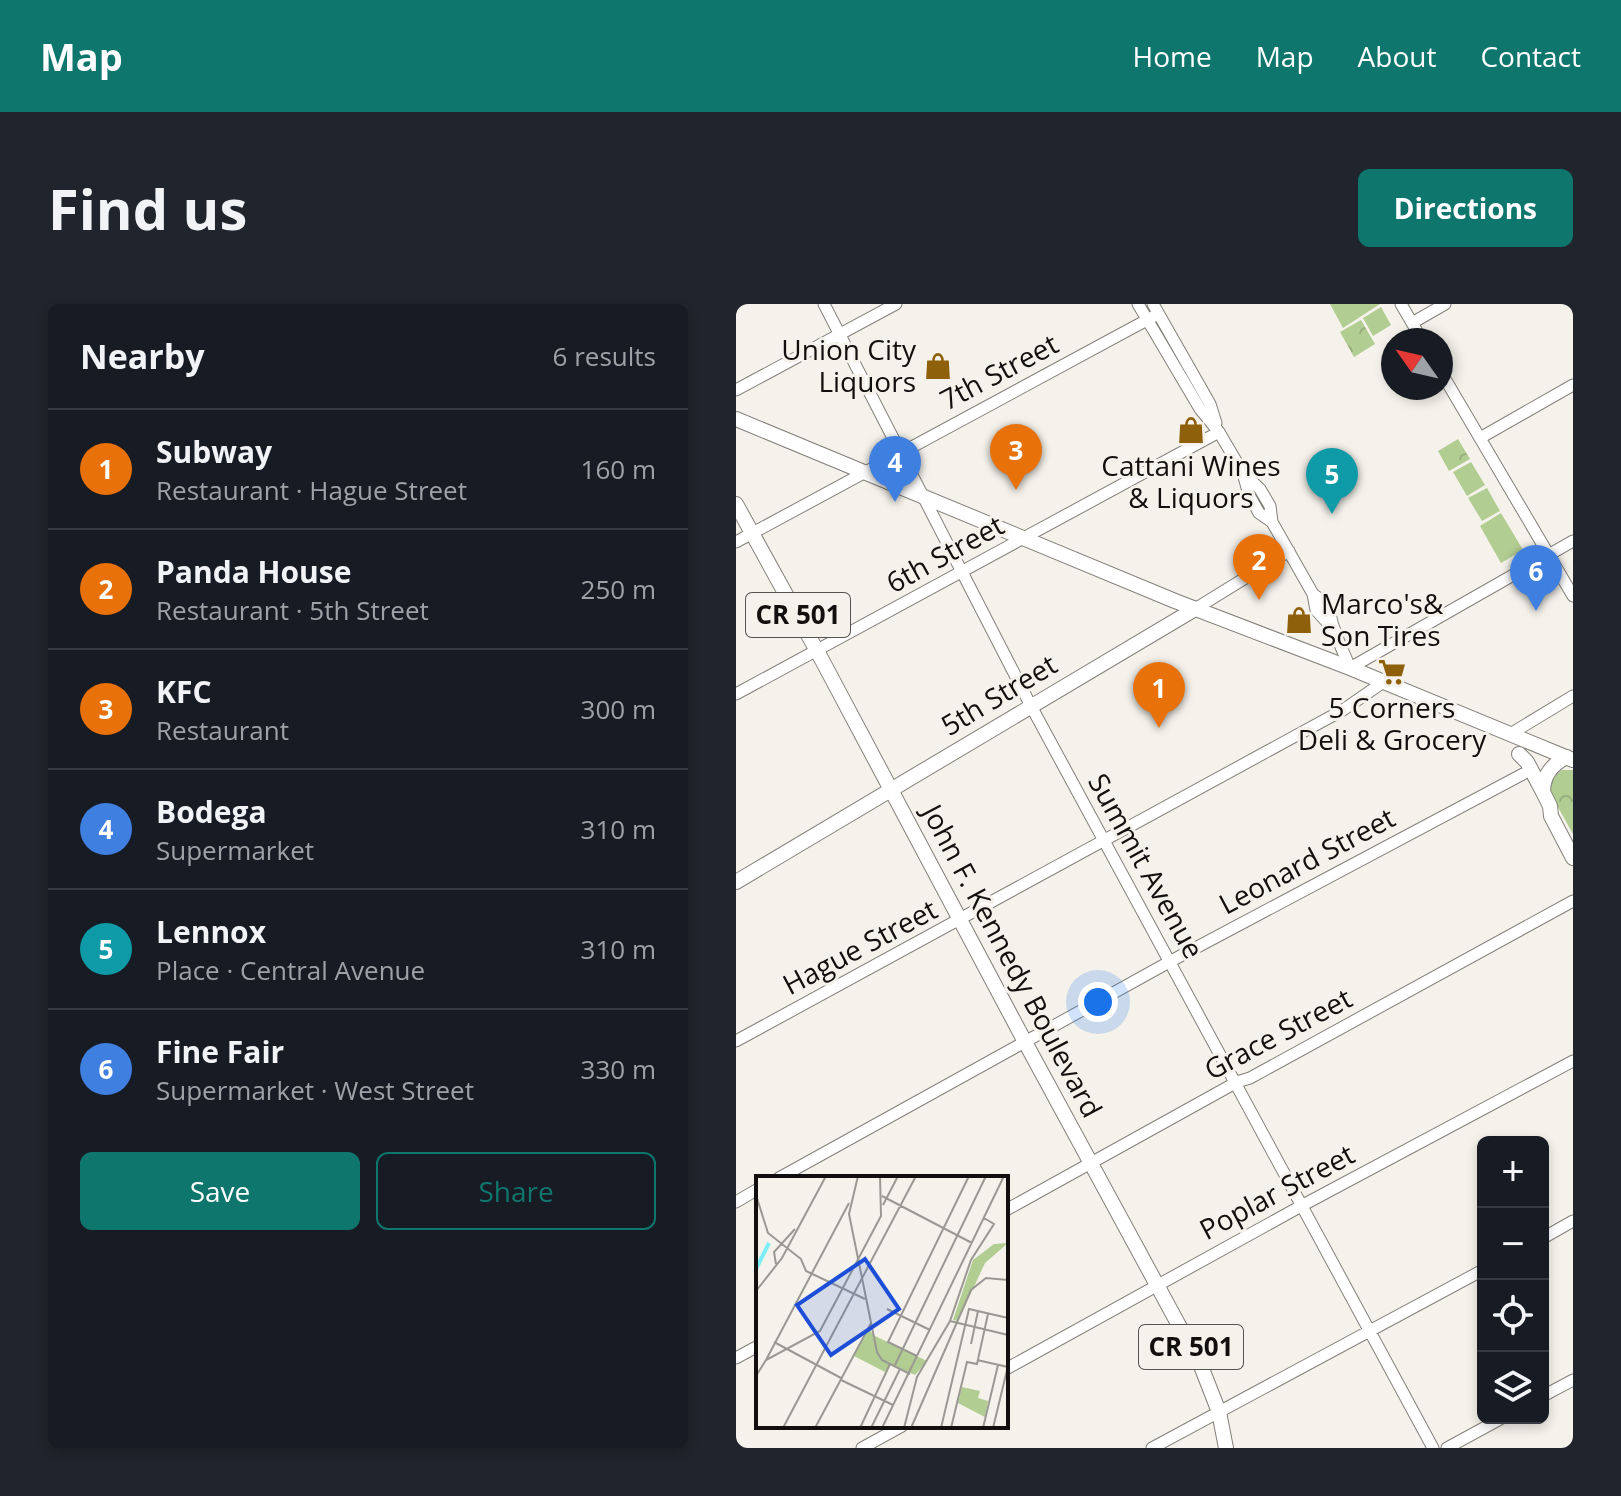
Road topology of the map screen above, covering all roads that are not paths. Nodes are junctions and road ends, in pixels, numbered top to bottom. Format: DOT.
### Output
graph roads {
  1 [pos="824,304"];
  2 [pos="896,304"];
  3 [pos="1138,304"];
  4 [pos="1401,304"];
  5 [pos="1445,304"];
  6 [pos="1153,312"];
  7 [pos="1412,323"];
  8 [pos="1415,328"];
  9 [pos="840,334"];
  10 [pos="1573,385"];
  11 [pos="736,390"];
  12 [pos="1453,392"];
  13 [pos="736,419"];
  14 [pos="1219,432"];
  15 [pos="1480,438"];
  16 [pos="899,453"];
  17 [pos="865,472"];
  18 [pos="924,497"];
  19 [pos="736,504"];
  20 [pos="752,533"];
  21 [pos="1026,537"];
  22 [pos="1573,541"];
  23 [pos="736,542"];
  24 [pos="1289,551"];
  25 [pos="1549,555"];
  26 [pos="963,572"];
  27 [pos="1573,596"];
  28 [pos="1195,609"];
  29 [pos="817,651"];
  30 [pos="1350,668"];
  31 [pos="1382,683"];
  32 [pos="736,694"];
  33 [pos="1573,696"];
  34 [pos="1031,706"];
  35 [pos="1512,733"];
  36 [pos="1519,754"];
  37 [pos="1570,758"];
  38 [pos="1523,774"];
  39 [pos="891,790"];
  40 [pos="1543,792"];
  41 [pos="1551,816"];
  42 [pos="1105,840"];
  43 [pos="1573,858"];
  44 [pos="736,882"];
  45 [pos="1573,901"];
  46 [pos="960,920"];
  47 [pos="1171,961"];
  48 [pos="736,1041"];
  49 [pos="1025,1042"];
  50 [pos="1573,1061"];
  51 [pos="1237,1082"];
  52 [pos="1091,1164"];
  53 [pos="783,1176"];
  54 [pos="756,1190"];
  55 [pos="736,1202"];
  56 [pos="1303,1205"];
  57 [pos="1008,1209"];
  58 [pos="1573,1221"];
  59 [pos="1549,1235"];
  60 [pos="1477,1273"];
  61 [pos="1157,1285"];
  62 [pos="1371,1330"];
  63 [pos="756,1347"];
  64 [pos="736,1358"];
  65 [pos="1008,1368"];
  66 [pos="1573,1380"];
  67 [pos="1549,1393"];
  68 [pos="1219,1412"];
  69 [pos="1491,1424"];
  70 [pos="898,1428"];
  71 [pos="862,1448"];
  72 [pos="1152,1448"];
  73 [pos="1226,1448"];
  74 [pos="1433,1448"];
  75 [pos="1447,1448"];
  1 -- 9 [label="street, Summit Avenue"];
  2 -- 9 [label="street"];
  3 -- 6 [label="street"];
  4 -- 7 [label="street"];
  5 -- 7 [label="street"];
  6 -- 14 [label="street"];
  6 -- 16 [label="street, 7th Street"];
  7 -- 8 [label="street"];
  9 -- 11 [label="street"];
  9 -- 16 [label="street, Summit Avenue"];
  10 -- 15 [label="street"];
  12 -- 15 [label="street"];
  13 -- 17 [label="main road"];
  14 -- 21 [label="street, 6th Street"];
  14 -- 24 [label="street"];
  15 -- 25 [label="street"];
  16 -- 17 [label="street, 7th Street"];
  16 -- 18 [label="street, Summit Avenue"];
  17 -- 18 [label="main road"];
  17 -- 20 [label="street, 7th Street"];
  18 -- 21 [label="main road"];
  18 -- 26 [label="street, Summit Avenue"];
  19 -- 20 [label="main road, John F. Kennedy Boulevard / CR 501"];
  20 -- 23 [label="street, 7th Street"];
  20 -- 29 [label="main road, John F. Kennedy Boulevard / CR 501"];
  21 -- 26 [label="street, 6th Street"];
  21 -- 28 [label="main road"];
  22 -- 25 [label="street"];
  24 -- 28 [label="street, 5th Street"];
  24 -- 30 [label="street"];
  25 -- 27 [label="street"];
  25 -- 30 [label="street"];
  26 -- 29 [label="street, 6th Street"];
  26 -- 34 [label="street, Summit Avenue"];
  28 -- 30 [label="main road"];
  28 -- 34 [label="main road, 5th Street"];
  29 -- 32 [label="street, 6th Street"];
  29 -- 39 [label="main road, John F. Kennedy Boulevard / CR 501"];
  30 -- 31 [label="main road"];
  31 -- 35 [label="main road"];
  31 -- 42 [label="street, Hague Street"];
  33 -- 35 [label="street"];
  34 -- 39 [label="main road, 5th Street"];
  34 -- 42 [label="street, Summit Avenue"];
  35 -- 36 [label="main road"];
  35 -- 37 [label="main road"];
  36 -- 38 [label="main road"];
  36 -- 40 [label="main road"];
  37 -- 40 [label="main road"];
  38 -- 41 [label="main road"];
  38 -- 47 [label="street, Leonard Street"];
  39 -- 44 [label="main road, 5th Street"];
  39 -- 46 [label="main road, John F. Kennedy Boulevard / CR 501"];
  40 -- 41 [label="main road"];
  41 -- 43 [label="main road"];
  42 -- 46 [label="street, Hague Street"];
  42 -- 47 [label="street, Summit Avenue"];
  45 -- 51 [label="street, Grace Street"];
  46 -- 48 [label="street, Hague Street"];
  46 -- 49 [label="main road, John F. Kennedy Boulevard / CR 501"];
  47 -- 49 [label="street, Leonard Street"];
  47 -- 51 [label="street, Summit Avenue"];
  49 -- 52 [label="main road, John F. Kennedy Boulevard / CR 501"];
  49 -- 53 [label="street, Leonard Street"];
  50 -- 56 [label="street, Poplar Street"];
  51 -- 52 [label="street, Grace Street"];
  51 -- 56 [label="street, Summit Avenue"];
  52 -- 57 [label="street, Grace Street"];
  52 -- 61 [label="main road, John F. Kennedy Boulevard / CR 501"];
  54 -- 55 [label="street"];
  56 -- 61 [label="street, Poplar Street"];
  56 -- 62 [label="street, Summit Avenue"];
  58 -- 59 [label="street"];
  60 -- 62 [label="street"];
  61 -- 65 [label="street, Poplar Street"];
  61 -- 68 [label="main road, John F. Kennedy Boulevard / CR 501"];
  62 -- 68 [label="street"];
  62 -- 74 [label="street, Summit Avenue"];
  63 -- 64 [label="street"];
  66 -- 67 [label="street"];
  68 -- 72 [label="street"];
  68 -- 73 [label="main road, John F. Kennedy Boulevard / CR 501"];
  69 -- 75 [label="street"];
  70 -- 71 [label="street"];
}
